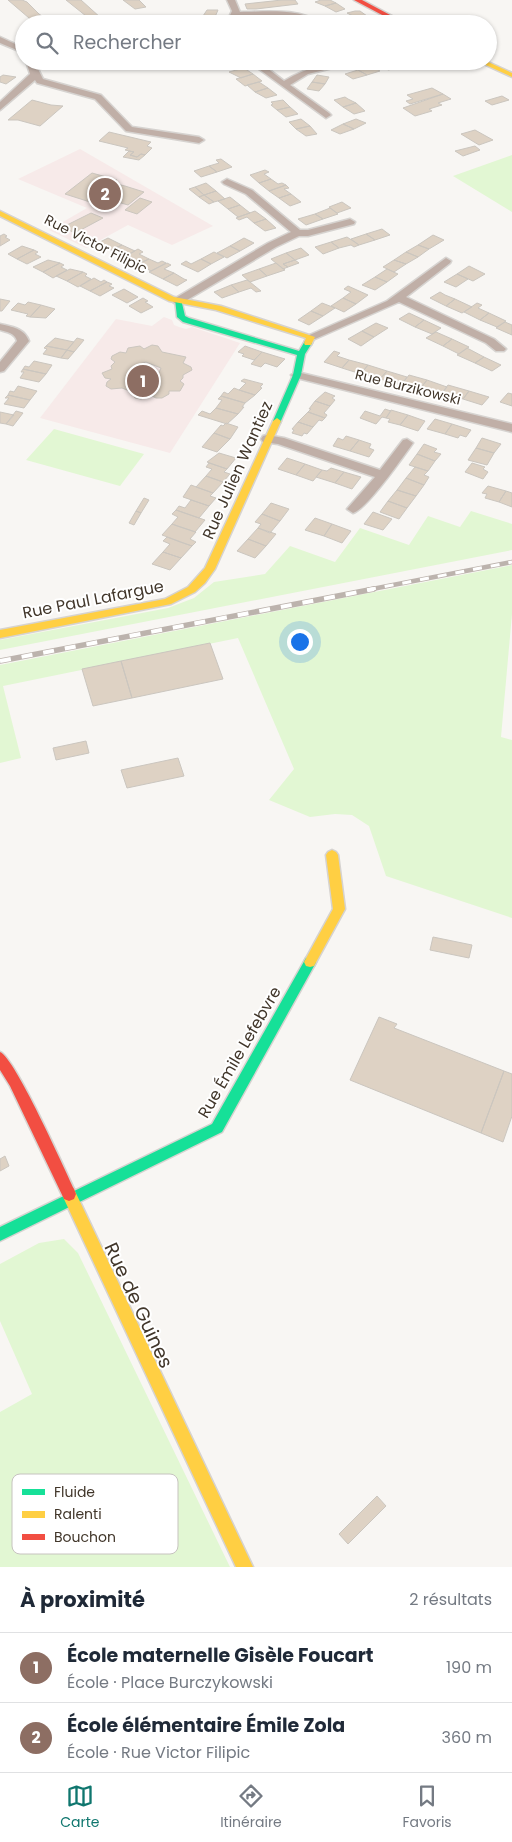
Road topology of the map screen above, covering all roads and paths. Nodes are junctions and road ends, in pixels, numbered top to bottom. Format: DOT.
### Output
graph roads {
  1 [pos="231,0"];
  2 [pos="357,0"];
  3 [pos="236,14"];
  4 [pos="257,15"];
  5 [pos="386,15"];
  6 [pos="0,40"];
  7 [pos="15,47"];
  8 [pos="497,68"];
  9 [pos="33,70"];
  10 [pos="265,70"];
  11 [pos="314,70"];
  12 [pos="35,75"];
  13 [pos="512,75"];
  14 [pos="285,84"];
  15 [pos="0,106"];
  16 [pos="326,115"];
  17 [pos="199,140"];
  18 [pos="227,182"];
  19 [pos="0,213"];
  20 [pos="350,222"];
  21 [pos="297,233"];
  22 [pos="446,261"];
  23 [pos="399,298"];
  24 [pos="178,301"];
  25 [pos="0,327"];
  26 [pos="311,337"];
  27 [pos="500,349"];
  28 [pos="300,354"];
  29 [pos="0,369"];
  30 [pos="297,375"];
  31 [pos="512,428"];
  32 [pos="267,439"];
  33 [pos="407,443"];
  34 [pos="382,475"];
  35 [pos="353,509"];
  36 [pos="191,592"];
  37 [pos="0,634"];
  38 [pos="332,855"];
  39 [pos="0,1058"];
  40 [pos="72,1199"];
  41 [pos="0,1234"];
  42 [pos="245,1567"];
  1 -- 3 [label="street"];
  2 -- 5 [label="street"];
  3 -- 4 [label="street"];
  6 -- 7 [label="street"];
  8 -- 13 [label="street"];
  9 -- 12 [label="street"];
  10 -- 14 [label="street"];
  11 -- 14 [label="street"];
  12 -- 15 [label="street"];
  12 -- 17 [label="street"];
  14 -- 16 [label="street"];
  18 -- 21 [label="street"];
  19 -- 24 [label="street, Rue Victor Filipic"];
  20 -- 21 [label="street"];
  21 -- 24 [label="street"];
  22 -- 23 [label="street"];
  23 -- 26 [label="street"];
  23 -- 27 [label="street"];
  24 -- 26 [label="street, Rue Victor Filipic"];
  24 -- 28 [label="street"];
  25 -- 29 [label="street"];
  26 -- 28 [label="street"];
  28 -- 30 [label="street, Rue Julien Wantiez"];
  30 -- 31 [label="street, Rue Burzikowski"];
  30 -- 32 [label="street, Rue Julien Wantiez"];
  32 -- 34 [label="street"];
  32 -- 36 [label="street, Rue Julien Wantiez"];
  33 -- 34 [label="street"];
  34 -- 35 [label="street"];
  36 -- 37 [label="street, Rue Paul Lafargue"];
  38 -- 40 [label="street, Rue Émile Lefebvre"];
  39 -- 40 [label="street, Rue de Guines"];
  40 -- 41 [label="street, Rue Émile Lefebvre"];
  40 -- 42 [label="street, Rue de Guines"];
}
